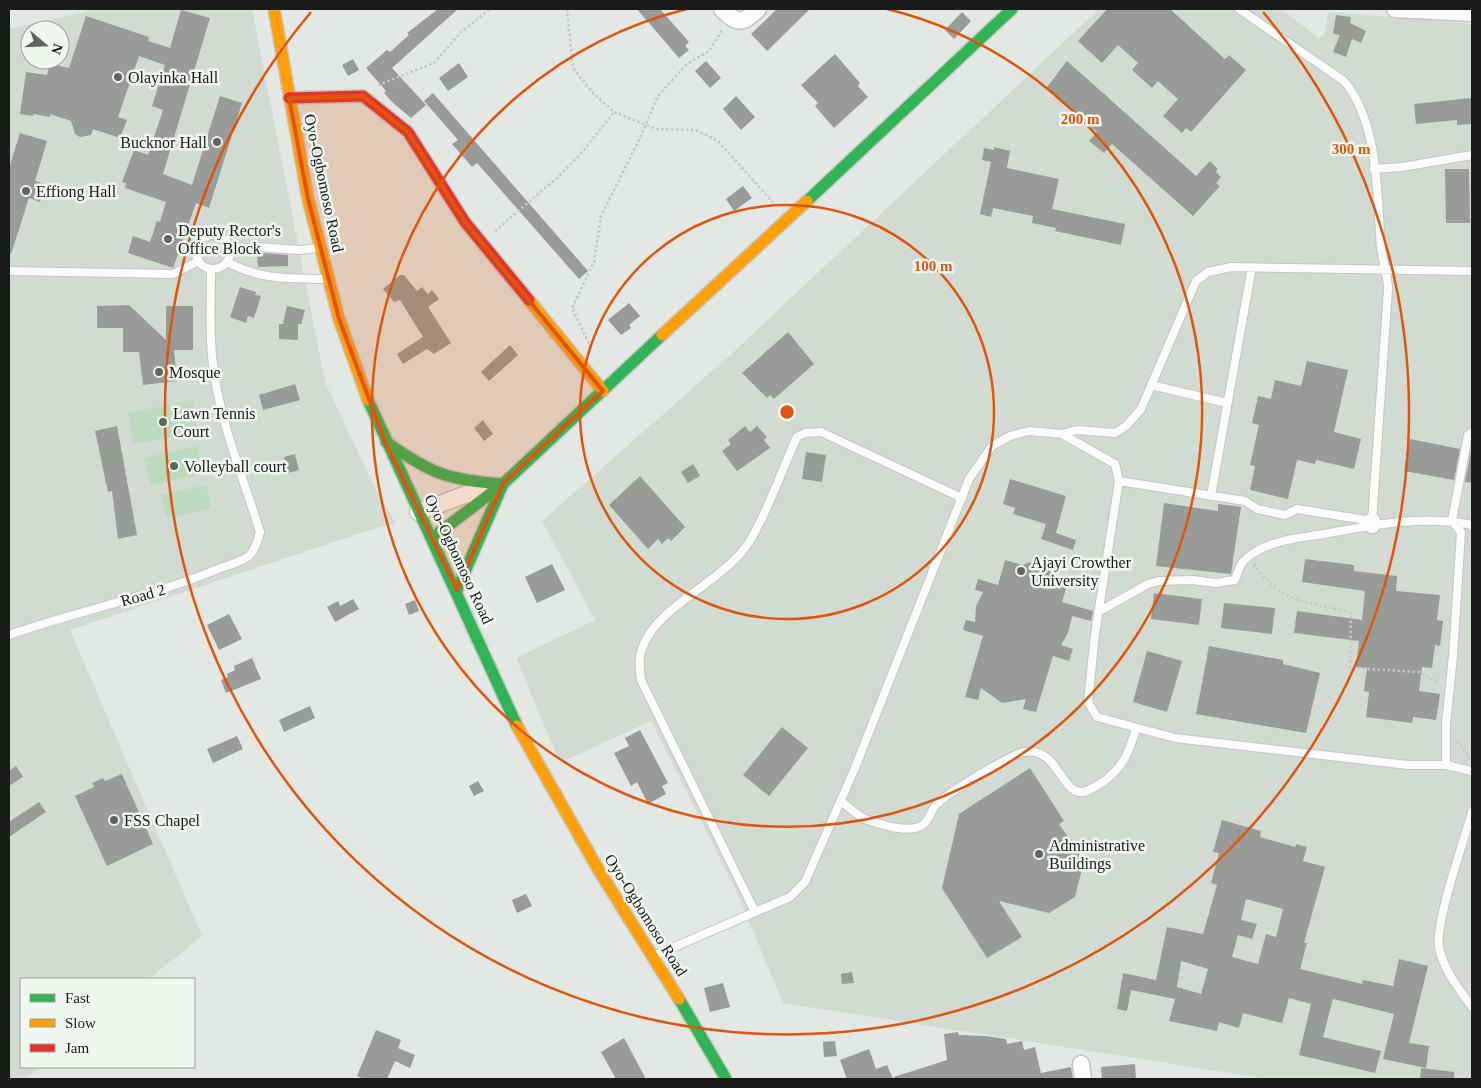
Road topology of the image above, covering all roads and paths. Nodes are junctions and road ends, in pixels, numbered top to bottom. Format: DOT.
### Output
graph roads {
  1 [pos="274,9"];
  2 [pos="490,9"];
  3 [pos="566,9"];
  4 [pos="722,9"];
  5 [pos="758,9"];
  6 [pos="1012,9"];
  7 [pos="1238,9"];
  8 [pos="1395,9"];
  9 [pos="1472,13"];
  10 [pos="740,21"];
  11 [pos="363,96"];
  12 [pos="289,98"];
  13 [pos="614,112"];
  14 [pos="645,125"];
  15 [pos="1472,155"];
  16 [pos="1374,169"];
  17 [pos="787,218"];
  18 [pos="482,243"];
  19 [pos="321,247"];
  20 [pos="230,250"];
  21 [pos="199,261"];
  22 [pos="227,262"];
  23 [pos="1252,267"];
  24 [pos="211,269"];
  25 [pos="1383,270"];
  26 [pos="9,271"];
  27 [pos="1472,271"];
  28 [pos="329,279"];
  29 [pos="594,357"];
  30 [pos="1151,385"];
  31 [pos="603,391"];
  32 [pos="1227,404"];
  33 [pos="1472,432"];
  34 [pos="1062,434"];
  35 [pos="385,442"];
  36 [pos="1119,481"];
  37 [pos="503,484"];
  38 [pos="484,495"];
  39 [pos="1211,496"];
  40 [pos="962,498"];
  41 [pos="418,512"];
  42 [pos="1452,521"];
  43 [pos="1372,523"];
  44 [pos="1472,524"];
  45 [pos="432,538"];
  46 [pos="1249,556"];
  47 [pos="456,590"];
  48 [pos="1098,612"];
  49 [pos="9,635"];
  50 [pos="1440,684"];
  51 [pos="1136,729"];
  52 [pos="1457,741"];
  53 [pos="1472,760"];
  54 [pos="1446,765"];
  55 [pos="1472,771"];
  56 [pos="841,801"];
  57 [pos="1472,812"];
  58 [pos="755,912"];
  59 [pos="654,956"];
  60 [pos="1472,1007"];
  61 [pos="726,1079"];
  1 -- 12 [label="main road, Oyo-Ogbomoso Road"];
  2 -- 11 [label="path"];
  3 -- 13 [label="path"];
  4 -- 10 [label="street"];
  5 -- 10 [label="street"];
  6 -- 17 [label="main road"];
  7 -- 16 [label="lane"];
  8 -- 9 [label="street"];
  10 -- 14 [label="path"];
  11 -- 12 [label="main road"];
  11 -- 18 [label="main road"];
  12 -- 19 [label="main road, Oyo-Ogbomoso Road"];
  13 -- 14 [label="path"];
  13 -- 18 [label="path"];
  14 -- 17 [label="path"];
  14 -- 29 [label="path"];
  15 -- 16 [label="lane"];
  16 -- 25 [label="lane"];
  17 -- 31 [label="main road"];
  18 -- 31 [label="main road"];
  19 -- 20 [label="lane"];
  19 -- 28 [label="main road, Oyo-Ogbomoso Road"];
  20 -- 21 [label="lane"];
  20 -- 22 [label="lane"];
  21 -- 24 [label="lane"];
  21 -- 26 [label="lane"];
  22 -- 24 [label="lane"];
  22 -- 28 [label="lane"];
  23 -- 25 [label="lane"];
  23 -- 30 [label="lane"];
  23 -- 32 [label="lane"];
  24 -- 49 [label="lane, Road 2"];
  25 -- 27 [label="lane"];
  25 -- 43 [label="lane"];
  28 -- 35 [label="main road, Oyo-Ogbomoso Road"];
  30 -- 32 [label="lane"];
  30 -- 34 [label="lane"];
  31 -- 37 [label="main road"];
  32 -- 39 [label="lane"];
  33 -- 42 [label="lane"];
  34 -- 36 [label="lane"];
  34 -- 40 [label="lane"];
  35 -- 37 [label="main road"];
  35 -- 41 [label="main road, Oyo-Ogbomoso Road"];
  36 -- 39 [label="lane"];
  36 -- 48 [label="lane"];
  37 -- 38 [label="main road"];
  37 -- 47 [label="main road"];
  38 -- 41 [label="street"];
  38 -- 45 [label="main road"];
  39 -- 43 [label="lane"];
  40 -- 56 [label="lane"];
  40 -- 58 [label="lane"];
  41 -- 45 [label="main road, Oyo-Ogbomoso Road"];
  42 -- 43 [label="lane"];
  42 -- 44 [label="lane"];
  42 -- 54 [label="lane"];
  43 -- 46 [label="lane"];
  45 -- 47 [label="main road, Oyo-Ogbomoso Road"];
  46 -- 48 [label="lane"];
  46 -- 50 [label="path"];
  47 -- 59 [label="main road, Oyo-Ogbomoso Road"];
  48 -- 51 [label="lane"];
  51 -- 54 [label="lane"];
  51 -- 56 [label="lane"];
  52 -- 53 [label="path"];
  54 -- 55 [label="lane"];
  56 -- 58 [label="lane"];
  57 -- 60 [label="lane"];
  58 -- 59 [label="lane"];
  59 -- 61 [label="main road, Oyo-Ogbomoso Road"];
}
